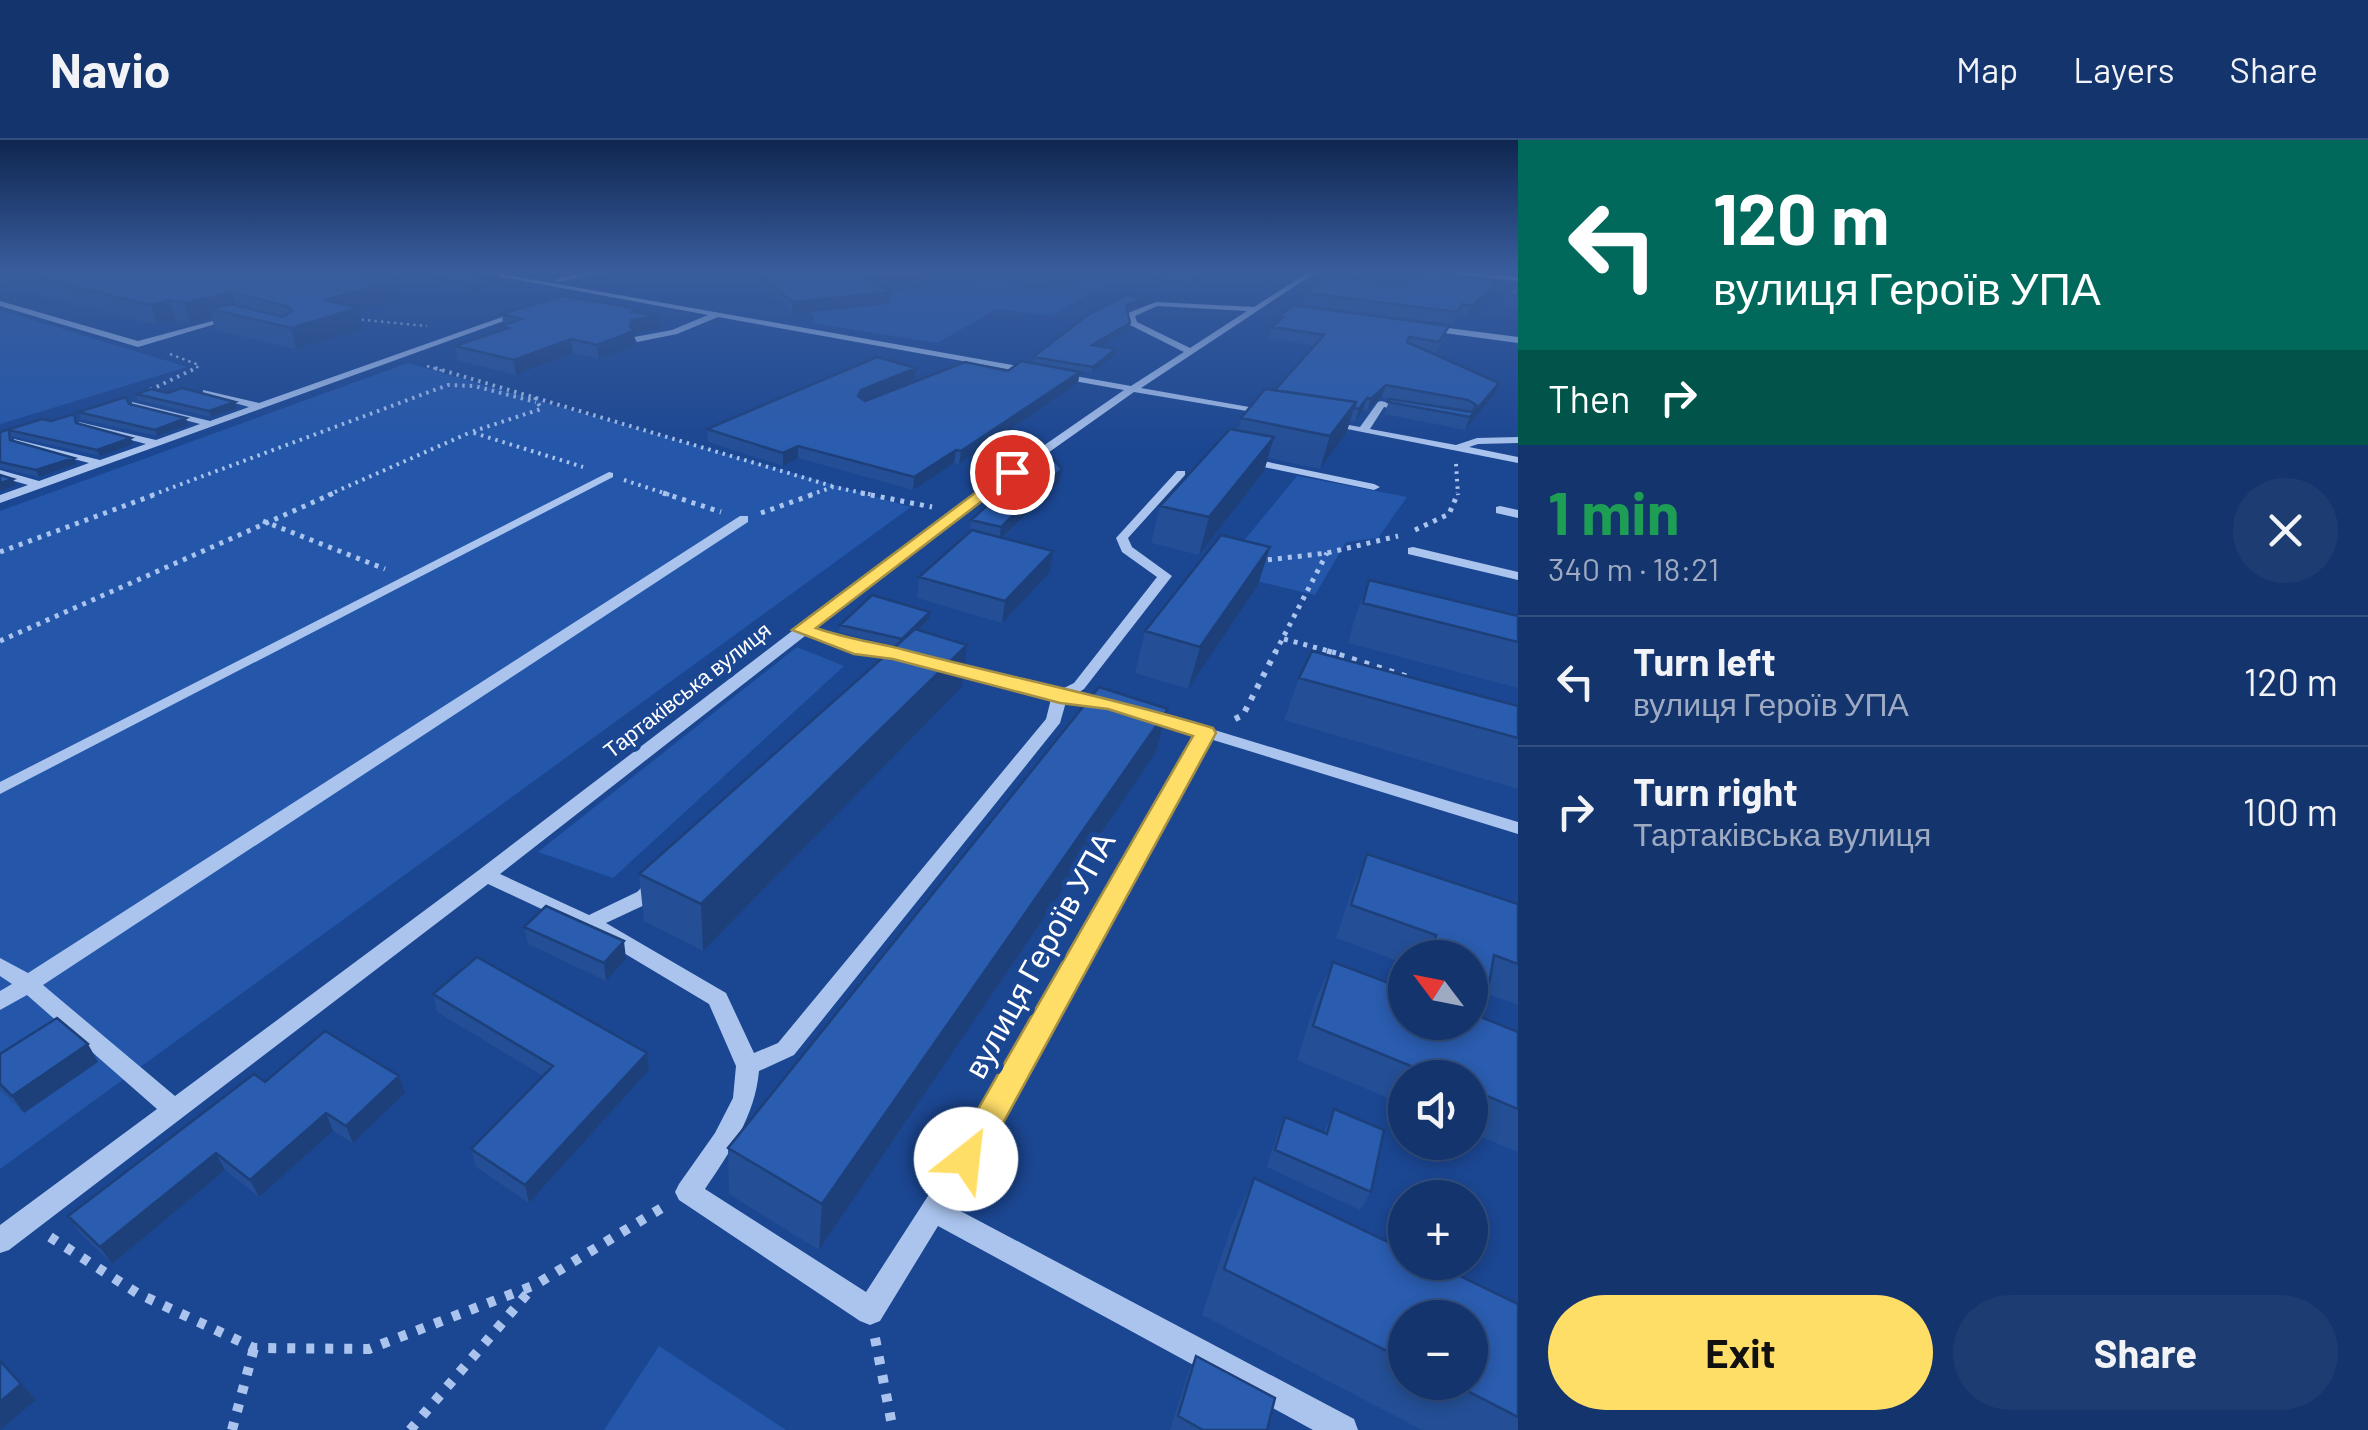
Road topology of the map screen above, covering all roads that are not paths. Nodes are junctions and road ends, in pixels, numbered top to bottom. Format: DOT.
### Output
graph roads {
  1 [pos="98,332"];
  2 [pos="181,332"];
  3 [pos="472,332"];
  4 [pos="673,332"];
  5 [pos="823,332"];
  6 [pos="1151,332"];
  7 [pos="1223,332"];
  8 [pos="1452,332"];
  9 [pos="637,339"];
  10 [pos="1514,340"];
  11 [pos="1191,352"];
  12 [pos="980,360"];
  13 [pos="951,371"];
  14 [pos="1137,387"];
  15 [pos="206,392"];
  16 [pos="135,404"];
  17 [pos="260,407"];
  18 [pos="1236,407"];
  19 [pos="1414,410"];
  20 [pos="1282,416"];
  21 [pos="1315,422"];
  22 [pos="84,424"];
  23 [pos="212,424"];
  24 [pos="1242,426"];
  25 [pos="1363,431"];
  26 [pos="1518,440"];
  27 [pos="18,442"];
  28 [pos="158,443"];
  29 [pos="1456,448"];
  30 [pos="1238,459"];
  31 [pos="1518,460"];
  32 [pos="100,463"];
  33 [pos="0,473"];
  34 [pos="1181,473"];
  35 [pos="609,475"];
  36 [pos="39,485"];
  37 [pos="1374,486"];
  38 [pos="0,499"];
  39 [pos="1500,510"];
  40 [pos="1518,514"];
  41 [pos="744,519"];
  42 [pos="1413,551"];
  43 [pos="1518,576"];
  44 [pos="802,630"];
  45 [pos="1060,696"];
  46 [pos="1213,727"];
  47 [pos="0,788"];
  48 [pos="1518,828"];
  49 [pos="672,870"];
  50 [pos="486,875"];
  51 [pos="589,923"];
  52 [pos="0,966"];
  53 [pos="27,984"];
  54 [pos="0,1002"];
  55 [pos="748,1066"];
  56 [pos="173,1109"];
  57 [pos="934,1210"];
  58 [pos="0,1241"];
  59 [pos="1343,1430"];
  1 -- 2 [label="street"];
  3 -- 17 [label="street"];
  4 -- 9 [label="street"];
  5 -- 12 [label="street"];
  6 -- 11 [label="street"];
  7 -- 11 [label="street, Тартаківська вулиця"];
  8 -- 10 [label="street"];
  11 -- 14 [label="street, Тартаківська вулиця"];
  12 -- 13 [label="street"];
  12 -- 14 [label="street"];
  14 -- 18 [label="street"];
  14 -- 44 [label="street, Тартаківська вулиця"];
  15 -- 17 [label="street"];
  16 -- 23 [label="street"];
  17 -- 23 [label="street"];
  18 -- 20 [label="street"];
  18 -- 24 [label="street"];
  19 -- 25 [label="street"];
  21 -- 25 [label="street"];
  22 -- 28 [label="street"];
  23 -- 28 [label="street"];
  25 -- 29 [label="street"];
  26 -- 29 [label="street"];
  27 -- 32 [label="street"];
  28 -- 32 [label="street"];
  29 -- 31 [label="street"];
  30 -- 37 [label="street"];
  32 -- 36 [label="street"];
  33 -- 36 [label="street"];
  34 -- 45 [label="street"];
  35 -- 47 [label="street"];
  36 -- 38 [label="street"];
  39 -- 40 [label="street"];
  41 -- 53 [label="street"];
  42 -- 43 [label="street"];
  44 -- 45 [label="street"];
  44 -- 50 [label="street, Тартаківська вулиця"];
  45 -- 46 [label="street"];
  45 -- 55 [label="street"];
  46 -- 48 [label="street"];
  46 -- 57 [label="street, вулиця Героїв УПА"];
  49 -- 51 [label="street"];
  50 -- 51 [label="street"];
  50 -- 56 [label="street, Тартаківська вулиця"];
  51 -- 55 [label="street"];
  52 -- 53 [label="street"];
  53 -- 54 [label="street"];
  53 -- 56 [label="street"];
  55 -- 57 [label="street, вулиця Героїв УПА"];
  56 -- 58 [label="street, Тартаківська вулиця"];
  57 -- 59 [label="street"];
}
